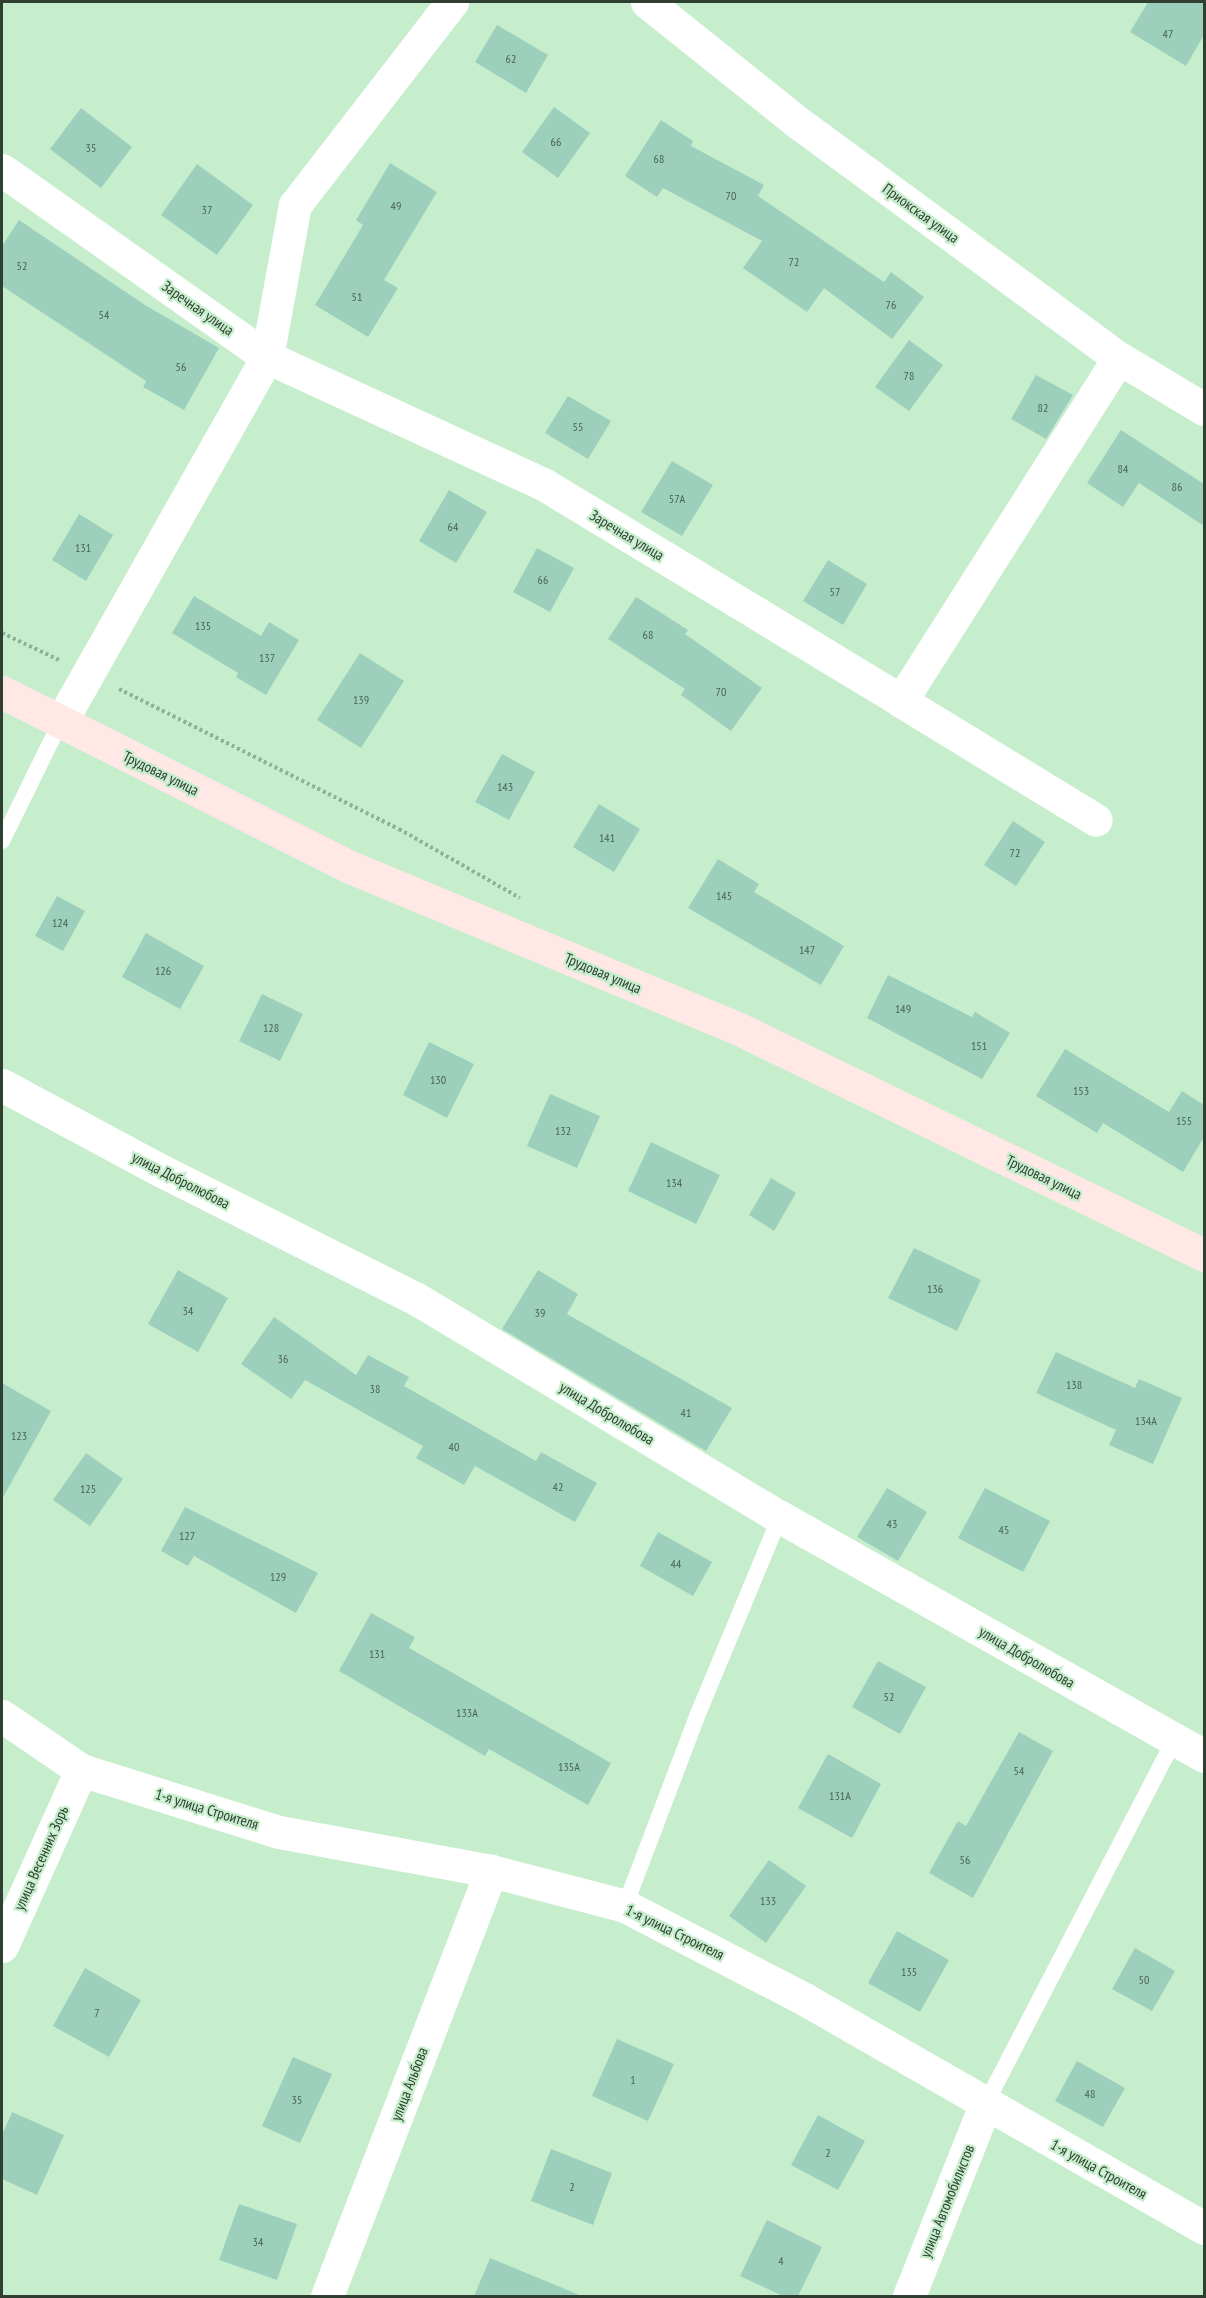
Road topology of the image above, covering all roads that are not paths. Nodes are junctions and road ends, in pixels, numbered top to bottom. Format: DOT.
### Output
graph roads {
  1 [pos="452,2"];
  2 [pos="647,2"];
  3 [pos="2,170"];
  4 [pos="267,357"];
  5 [pos="1119,358"];
  6 [pos="1204,409"];
  7 [pos="2,692"];
  8 [pos="900,701"];
  9 [pos="60,723"];
  10 [pos="1096,820"];
  11 [pos="2,841"];
  12 [pos="2,1085"];
  13 [pos="1204,1255"];
  14 [pos="780,1517"];
  15 [pos="2,1716"];
  16 [pos="1174,1741"];
  17 [pos="1204,1756"];
  18 [pos="81,1770"];
  19 [pos="491,1871"];
  20 [pos="625,1906"];
  21 [pos="2,1946"];
  22 [pos="986,2106"];
  23 [pos="1204,2228"];
  24 [pos="327,2296"];
  25 [pos="909,2296"];
  1 -- 4 [label="street"];
  2 -- 5 [label="street, Приокская улица"];
  3 -- 4 [label="street, Заречная улица"];
  4 -- 8 [label="street, Заречная улица"];
  4 -- 9 [label="street"];
  5 -- 6 [label="street, Приокская улица"];
  5 -- 8 [label="street"];
  7 -- 9 [label="street, Трудовая улица"];
  8 -- 10 [label="street, Заречная улица"];
  9 -- 11 [label="lane"];
  9 -- 13 [label="street, Трудовая улица"];
  12 -- 14 [label="street, улица Добролюбова"];
  14 -- 16 [label="street, улица Добролюбова"];
  14 -- 20 [label="lane"];
  15 -- 18 [label="street, 1-я улица Строителя"];
  16 -- 17 [label="street, улица Добролюбова"];
  16 -- 22 [label="lane"];
  18 -- 19 [label="street, 1-я улица Строителя"];
  18 -- 21 [label="street, улица Весенних Зорь"];
  19 -- 20 [label="street, 1-я улица Строителя"];
  19 -- 24 [label="street, улица Альбова"];
  20 -- 22 [label="street, 1-я улица Строителя"];
  22 -- 23 [label="street, 1-я улица Строителя"];
  22 -- 25 [label="street, улица Автомобилистов"];
}
